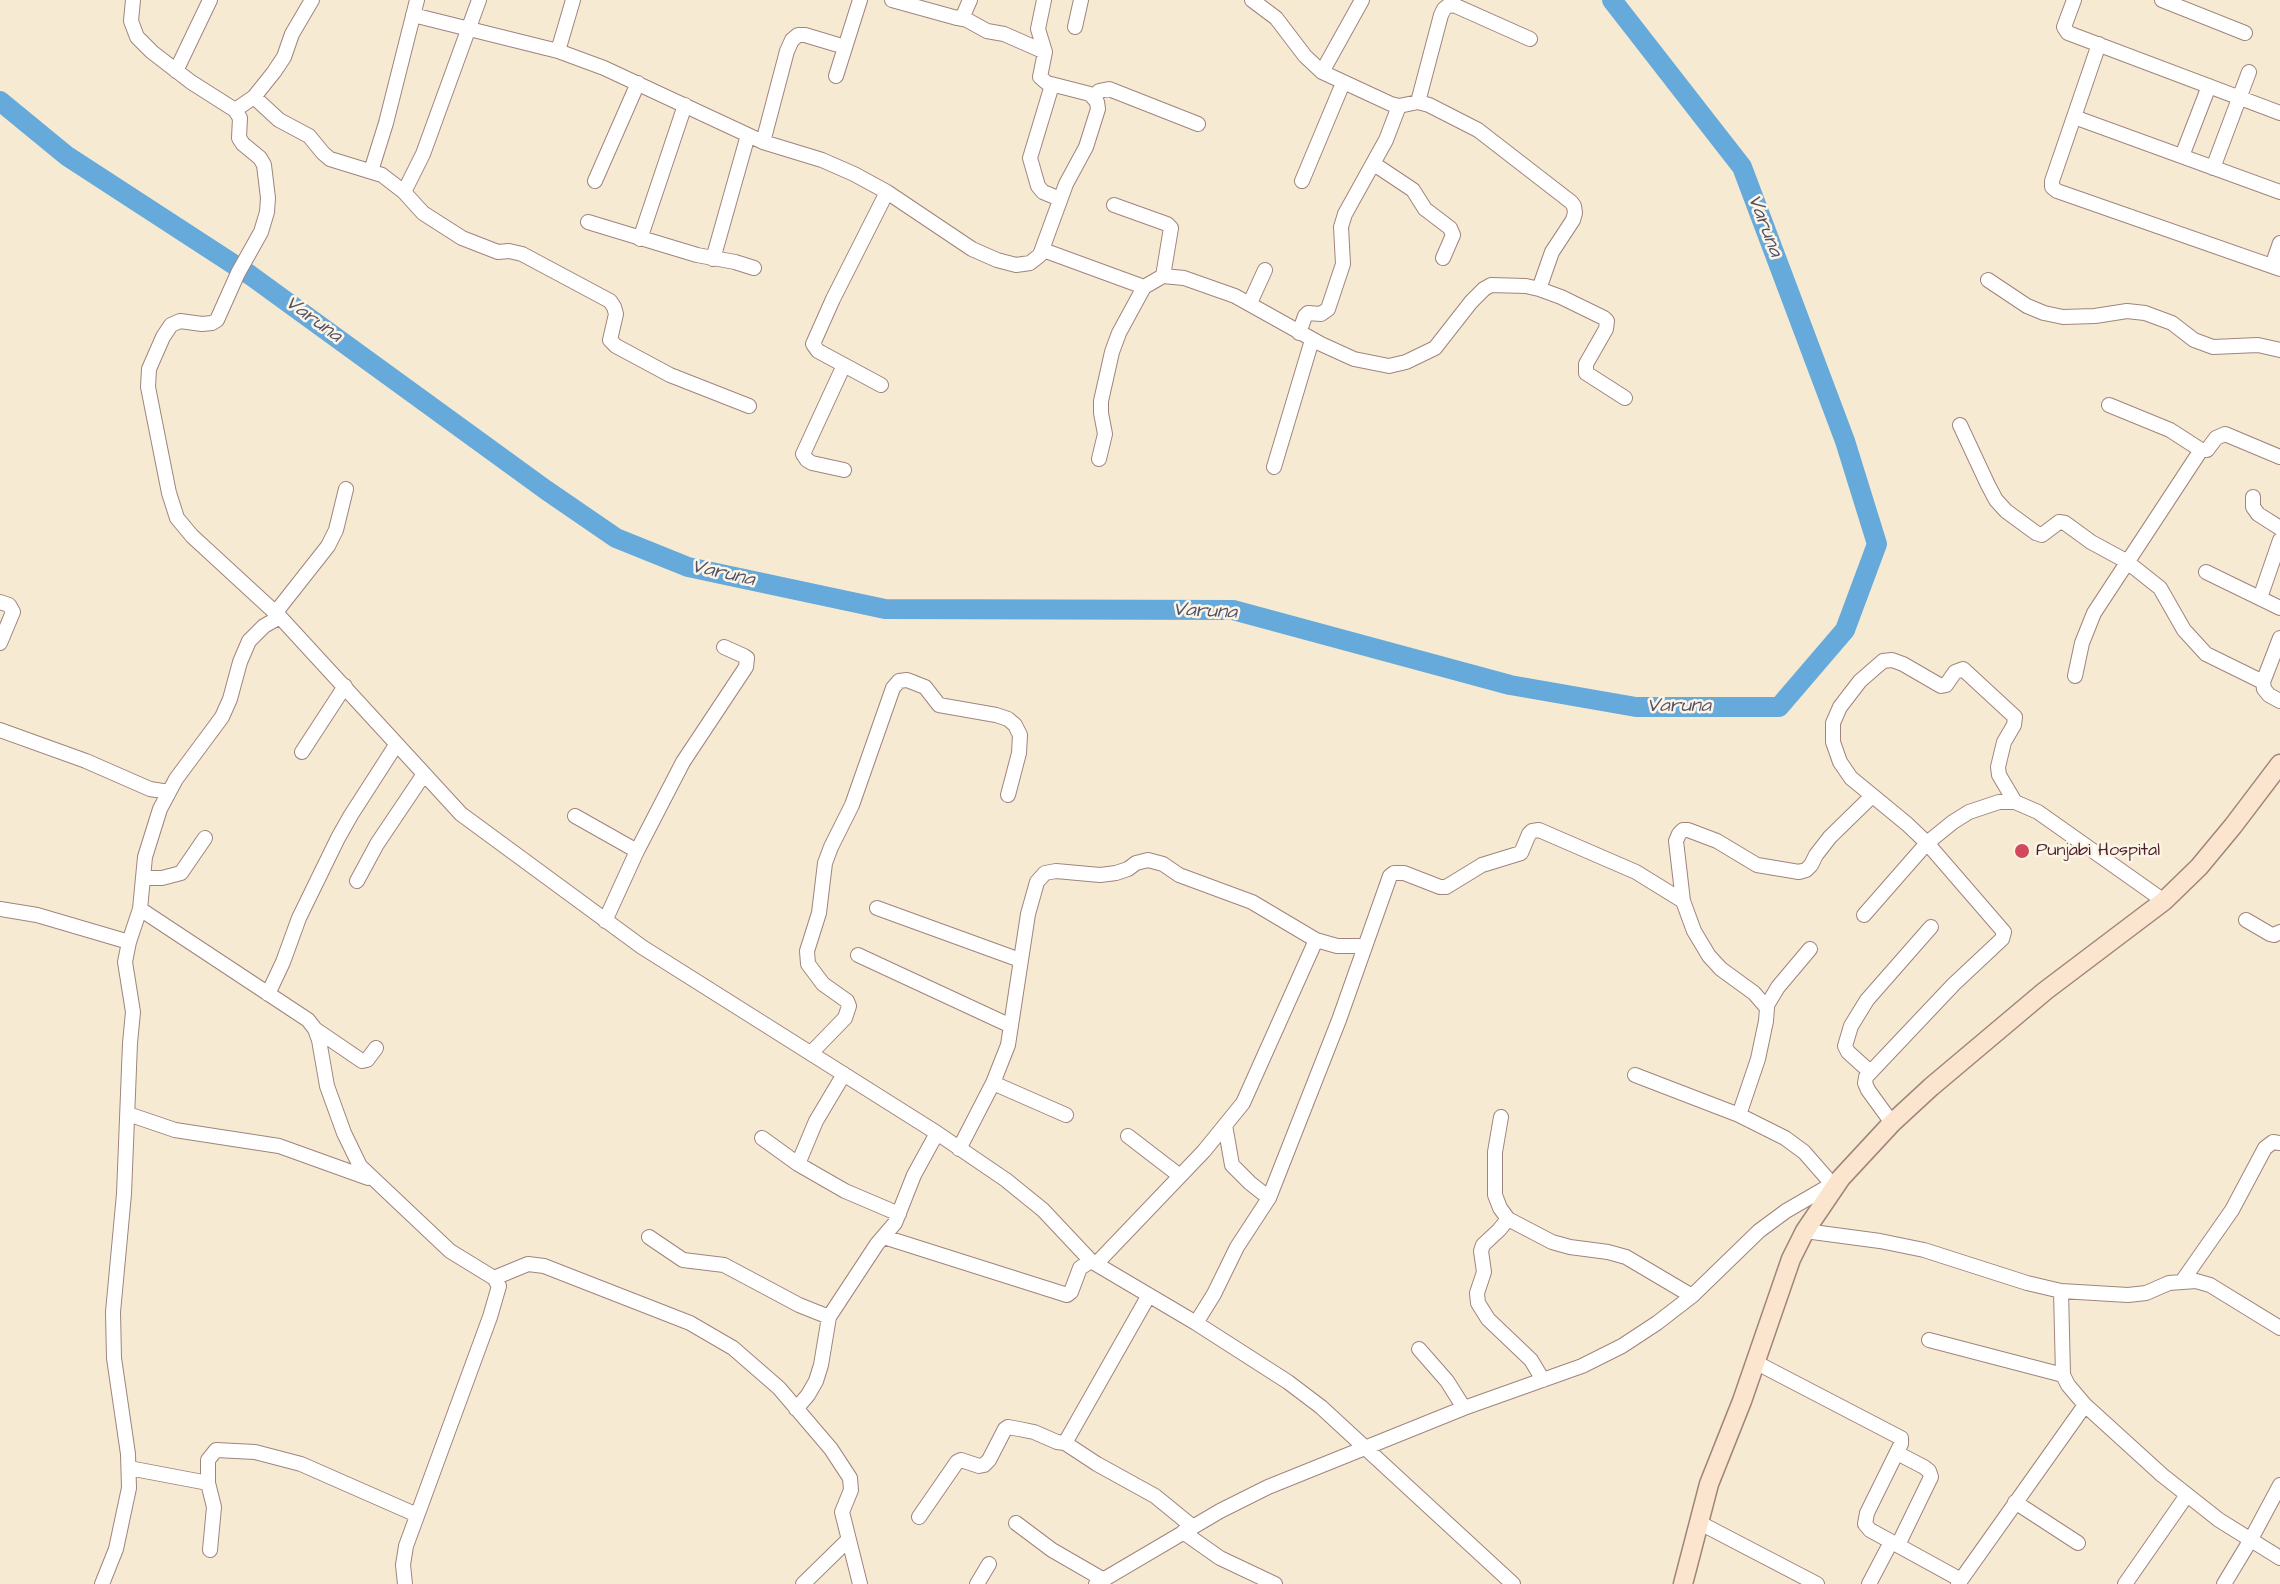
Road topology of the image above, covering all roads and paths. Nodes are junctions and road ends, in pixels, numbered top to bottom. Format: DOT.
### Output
graph roads {
  1 [pos="133,0"];
  2 [pos="210,0"];
  3 [pos="312,0"];
  4 [pos="417,0"];
  5 [pos="479,0"];
  6 [pos="573,0"];
  7 [pos="860,0"];
  8 [pos="892,0"];
  9 [pos="970,0"];
  10 [pos="1044,0"];
  11 [pos="1081,0"];
  12 [pos="1252,0"];
  13 [pos="1362,0"];
  14 [pos="2059,0"];
  15 [pos="2162,0"];
  16 [pos="2072,5"];
  17 [pos="1271,6"];
  18 [pos="413,15"];
  19 [pos="957,18"];
  20 [pos="1075,27"];
  21 [pos="468,29"];
  22 [pos="2245,33"];
  23 [pos="1530,39"];
  24 [pos="2099,44"];
  25 [pos="845,47"];
  26 [pos="558,51"];
  27 [pos="1045,52"];
  28 [pos="176,71"];
  29 [pos="1322,72"];
  30 [pos="2249,72"];
  31 [pos="836,76"];
  32 [pos="638,83"];
  33 [pos="1343,83"];
  34 [pos="1052,85"];
  35 [pos="2209,86"];
  36 [pos="254,97"];
  37 [pos="1095,97"];
  38 [pos="2240,98"];
  39 [pos="1418,102"];
  40 [pos="685,105"];
  41 [pos="1399,106"];
  42 [pos="235,110"];
  43 [pos="2280,113"];
  44 [pos="2074,117"];
  45 [pos="1198,124"];
  46 [pos="748,135"];
  47 [pos="763,142"];
  48 [pos="2182,156"];
  49 [pos="1374,164"];
  50 [pos="2213,168"];
  51 [pos="371,171"];
  52 [pos="595,181"];
  53 [pos="1302,181"];
  54 [pos="404,192"];
  55 [pos="887,192"];
  56 [pos="2280,192"];
  57 [pos="1060,199"];
  58 [pos="1114,205"];
  59 [pos="588,222"];
  60 [pos="640,239"];
  61 [pos="2280,243"];
  62 [pos="1042,250"];
  63 [pos="1443,258"];
  64 [pos="713,259"];
  65 [pos="2276,267"];
  66 [pos="754,268"];
  67 [pos="1265,270"];
  68 [pos="1163,276"];
  69 [pos="1988,280"];
  70 [pos="1144,287"];
  71 [pos="1539,289"];
  72 [pos="1250,303"];
  73 [pos="1299,333"];
  74 [pos="1312,340"];
  75 [pos="2280,351"];
  76 [pos="844,365"];
  77 [pos="881,385"];
  78 [pos="1625,398"];
  79 [pos="2109,405"];
  80 [pos="749,406"];
  81 [pos="1960,425"];
  82 [pos="2201,450"];
  83 [pos="2280,457"];
  84 [pos="1099,459"];
  85 [pos="1274,466"];
  86 [pos="844,470"];
  87 [pos="346,489"];
  88 [pos="2253,497"];
  89 [pos="2280,528"];
  90 [pos="2280,540"];
  91 [pos="2126,561"];
  92 [pos="2206,572"];
  93 [pos="2260,598"];
  94 [pos="0,602"];
  95 [pos="2280,608"];
  96 [pos="278,614"];
  97 [pos="2280,638"];
  98 [pos="0,643"];
  99 [pos="724,647"];
  100 [pos="2075,676"];
  101 [pos="2263,682"];
  102 [pos="345,686"];
  103 [pos="2280,701"];
  104 [pos="0,730"];
  105 [pos="396,745"];
  106 [pos="302,752"];
  107 [pos="2280,764"];
  108 [pos="424,774"];
  109 [pos="169,792"];
  110 [pos="1008,795"];
  111 [pos="1872,796"];
  112 [pos="2015,802"];
  113 [pos="575,816"];
  114 [pos="205,838"];
  115 [pos="1927,843"];
  116 [pos="637,851"];
  117 [pos="144,878"];
  118 [pos="357,881"];
  119 [pos="1683,901"];
  120 [pos="2163,901"];
  121 [pos="877,908"];
  122 [pos="0,909"];
  123 [pos="140,909"];
  124 [pos="1864,915"];
  125 [pos="2246,920"];
  126 [pos="605,921"];
  127 [pos="1931,927"];
  128 [pos="2280,932"];
  129 [pos="1316,940"];
  130 [pos="129,942"];
  131 [pos="1365,946"];
  132 [pos="1810,949"];
  133 [pos="858,955"];
  134 [pos="1020,960"];
  135 [pos="268,994"];
  136 [pos="1766,1007"];
  137 [pos="1011,1026"];
  138 [pos="315,1029"];
  139 [pos="376,1048"];
  140 [pos="811,1053"];
  141 [pos="1869,1071"];
  142 [pos="844,1074"];
  143 [pos="1635,1075"];
  144 [pos="993,1083"];
  145 [pos="128,1114"];
  146 [pos="1066,1115"];
  147 [pos="1739,1115"];
  148 [pos="1501,1117"];
  149 [pos="1892,1123"];
  150 [pos="1225,1125"];
  151 [pos="937,1133"];
  152 [pos="1128,1136"];
  153 [pos="762,1138"];
  154 [pos="2280,1143"];
  155 [pos="959,1149"];
  156 [pos="798,1164"];
  157 [pos="1180,1176"];
  158 [pos="372,1179"];
  159 [pos="1836,1181"];
  160 [pos="1269,1198"];
  161 [pos="899,1214"];
  162 [pos="1508,1219"];
  163 [pos="1805,1230"];
  164 [pos="649,1237"];
  165 [pos="884,1237"];
  166 [pos="1094,1263"];
  167 [pos="494,1278"];
  168 [pos="2183,1280"];
  169 [pos="2061,1291"];
  170 [pos="1149,1295"];
  171 [pos="1692,1296"];
  172 [pos="829,1317"];
  173 [pos="1196,1323"];
  174 [pos="2280,1328"];
  175 [pos="1929,1340"];
  176 [pos="1419,1349"];
  177 [pos="1755,1362"];
  178 [pos="2063,1375"];
  179 [pos="1543,1380"];
  180 [pos="2085,1405"];
  181 [pos="1464,1408"];
  182 [pos="796,1409"];
  183 [pos="1065,1443"];
  184 [pos="1363,1447"];
  185 [pos="1897,1453"];
  186 [pos="129,1468"];
  187 [pos="208,1483"];
  188 [pos="2280,1485"];
  189 [pos="2187,1495"];
  190 [pos="2015,1502"];
  191 [pos="417,1515"];
  192 [pos="919,1517"];
  193 [pos="1698,1522"];
  194 [pos="1016,1524"];
  195 [pos="1188,1529"];
  196 [pos="848,1540"];
  197 [pos="2250,1541"];
  198 [pos="2078,1543"];
  199 [pos="1895,1544"];
  200 [pos="210,1550"];
  201 [pos="2280,1558"];
  202 [pos="989,1564"];
  203 [pos="1100,1582"];
  204 [pos="1960,1582"];
  205 [pos="102,1584"];
  206 [pos="405,1584"];
  207 [pos="803,1584"];
  208 [pos="860,1584"];
  209 [pos="977,1584"];
  210 [pos="1275,1584"];
  211 [pos="1514,1584"];
  212 [pos="1683,1584"];
  213 [pos="1817,1584"];
  214 [pos="1869,1584"];
  215 [pos="2125,1584"];
  216 [pos="2224,1584"];
  1 -- 28 [label="street"];
  2 -- 28 [label="street"];
  3 -- 36 [label="street"];
  4 -- 18 [label="street"];
  5 -- 21 [label="street"];
  6 -- 26 [label="street"];
  7 -- 25 [label="street"];
  8 -- 19 [label="street"];
  9 -- 19 [label="street"];
  10 -- 27 [label="street"];
  11 -- 20 [label="street"];
  12 -- 17 [label="street"];
  13 -- 29 [label="street"];
  14 -- 16 [label="street"];
  15 -- 22 [label="street"];
  16 -- 24 [label="street"];
  17 -- 29 [label="street"];
  18 -- 21 [label="street"];
  18 -- 51 [label="street"];
  19 -- 27 [label="street"];
  21 -- 26 [label="street"];
  21 -- 54 [label="street"];
  23 -- 39 [label="street"];
  24 -- 35 [label="street"];
  24 -- 44 [label="street"];
  25 -- 31 [label="street"];
  25 -- 47 [label="street"];
  26 -- 32 [label="street"];
  27 -- 34 [label="street"];
  28 -- 42 [label="street"];
  29 -- 33 [label="street"];
  30 -- 38 [label="street"];
  32 -- 40 [label="street"];
  32 -- 52 [label="street"];
  33 -- 41 [label="street"];
  33 -- 53 [label="street"];
  34 -- 37 [label="street"];
  34 -- 57 [label="street"];
  35 -- 38 [label="street"];
  35 -- 48 [label="street"];
  36 -- 42 [label="street"];
  36 -- 51 [label="street"];
  37 -- 45 [label="street"];
  37 -- 57 [label="street"];
  38 -- 43 [label="street"];
  38 -- 50 [label="street"];
  39 -- 41 [label="street"];
  39 -- 71 [label="street"];
  40 -- 46 [label="street"];
  40 -- 60 [label="street"];
  41 -- 49 [label="street"];
  42 -- 96 [label="street"];
  44 -- 48 [label="street"];
  44 -- 65 [label="street"];
  46 -- 47 [label="street"];
  46 -- 64 [label="street"];
  47 -- 55 [label="street"];
  48 -- 50 [label="street"];
  49 -- 63 [label="street"];
  49 -- 73 [label="street"];
  50 -- 56 [label="street"];
  51 -- 54 [label="street"];
  54 -- 80 [label="street"];
  55 -- 62 [label="street"];
  55 -- 76 [label="street"];
  57 -- 62 [label="street"];
  58 -- 68 [label="street"];
  59 -- 60 [label="street"];
  60 -- 64 [label="street"];
  61 -- 65 [label="street"];
  62 -- 70 [label="street"];
  64 -- 66 [label="street"];
  67 -- 72 [label="street"];
  68 -- 70 [label="street"];
  68 -- 72 [label="street"];
  69 -- 75 [label="street"];
  70 -- 84 [label="street"];
  71 -- 74 [label="street"];
  71 -- 78 [label="street"];
  72 -- 73 [label="street"];
  73 -- 74 [label="street"];
  74 -- 85 [label="street"];
  76 -- 77 [label="street"];
  76 -- 86 [label="street"];
  79 -- 82 [label="street"];
  81 -- 91 [label="street"];
  82 -- 83 [label="street"];
  82 -- 91 [label="street"];
  87 -- 96 [label="street"];
  88 -- 89 [label="street"];
  90 -- 93 [label="street"];
  91 -- 100 [label="street"];
  91 -- 101 [label="street"];
  92 -- 93 [label="street"];
  93 -- 95 [label="street"];
  94 -- 98 [label="street"];
  96 -- 102 [label="street"];
  96 -- 109 [label="street"];
  97 -- 101 [label="street"];
  99 -- 116 [label="street"];
  101 -- 103 [label="street"];
  102 -- 105 [label="street"];
  102 -- 106 [label="street"];
  104 -- 109 [label="street"];
  105 -- 108 [label="street"];
  105 -- 135 [label="street"];
  107 -- 120 [label="street"];
  108 -- 118 [label="street"];
  108 -- 126 [label="street"];
  109 -- 117 [label="street"];
  110 -- 140 [label="street"];
  111 -- 112 [label="street"];
  111 -- 115 [label="street"];
  111 -- 119 [label="street"];
  112 -- 115 [label="street"];
  112 -- 120 [label="street"];
  113 -- 116 [label="street"];
  114 -- 117 [label="street"];
  115 -- 124 [label="street"];
  115 -- 141 [label="street"];
  116 -- 126 [label="street"];
  117 -- 123 [label="street"];
  119 -- 131 [label="street"];
  119 -- 136 [label="street"];
  120 -- 149 [label="street"];
  121 -- 134 [label="street"];
  122 -- 130 [label="street"];
  123 -- 130 [label="street"];
  123 -- 135 [label="street"];
  125 -- 128 [label="street"];
  126 -- 140 [label="street"];
  127 -- 141 [label="street"];
  129 -- 131 [label="street"];
  129 -- 134 [label="street"];
  129 -- 150 [label="street"];
  130 -- 145 [label="street"];
  131 -- 160 [label="street"];
  132 -- 136 [label="street"];
  133 -- 137 [label="street"];
  134 -- 137 [label="street"];
  135 -- 138 [label="street"];
  136 -- 147 [label="street"];
  137 -- 144 [label="street"];
  138 -- 139 [label="street"];
  138 -- 158 [label="street"];
  140 -- 142 [label="street"];
  141 -- 149 [label="street"];
  142 -- 151 [label="street"];
  142 -- 156 [label="street"];
  143 -- 147 [label="street"];
  144 -- 146 [label="street"];
  144 -- 155 [label="street"];
  145 -- 158 [label="street"];
  145 -- 186 [label="street"];
  147 -- 159 [label="street"];
  148 -- 162 [label="street"];
  149 -- 159 [label="street"];
  150 -- 157 [label="street"];
  150 -- 160 [label="street"];
  151 -- 155 [label="street"];
  151 -- 161 [label="street"];
  152 -- 157 [label="street"];
  153 -- 156 [label="street"];
  154 -- 168 [label="street"];
  155 -- 166 [label="street"];
  156 -- 161 [label="street"];
  157 -- 166 [label="street"];
  158 -- 167 [label="street"];
  159 -- 163 [label="street"];
  159 -- 171 [label="street"];
  160 -- 173 [label="street"];
  161 -- 165 [label="street"];
  162 -- 171 [label="street"];
  162 -- 179 [label="street"];
  163 -- 169 [label="street"];
  163 -- 177 [label="street"];
  164 -- 172 [label="street"];
  165 -- 166 [label="street"];
  165 -- 172 [label="street"];
  166 -- 170 [label="street"];
  167 -- 182 [label="street"];
  167 -- 191 [label="street"];
  168 -- 169 [label="street"];
  168 -- 174 [label="street"];
  169 -- 178 [label="street"];
  170 -- 173 [label="street"];
  170 -- 183 [label="street"];
  171 -- 179 [label="street"];
  172 -- 182 [label="street"];
  173 -- 184 [label="street"];
  175 -- 178 [label="street"];
  176 -- 181 [label="street"];
  177 -- 185 [label="street"];
  177 -- 193 [label="street"];
  178 -- 180 [label="street"];
  179 -- 181 [label="street"];
  180 -- 189 [label="street"];
  180 -- 190 [label="street"];
  181 -- 184 [label="street"];
  182 -- 196 [label="street"];
  183 -- 192 [label="street"];
  183 -- 195 [label="street"];
  184 -- 195 [label="street"];
  184 -- 211 [label="street"];
  185 -- 199 [label="street"];
  185 -- 199 [label="street"];
  186 -- 187 [label="street"];
  186 -- 205 [label="street"];
  187 -- 191 [label="street"];
  187 -- 200 [label="street"];
  188 -- 197 [label="street"];
  189 -- 197 [label="street"];
  189 -- 215 [label="street"];
  190 -- 198 [label="street"];
  190 -- 204 [label="street"];
  191 -- 206 [label="street"];
  193 -- 212 [label="street"];
  193 -- 213 [label="street"];
  194 -- 203 [label="street"];
  195 -- 203 [label="street"];
  195 -- 210 [label="street"];
  196 -- 207 [label="street"];
  196 -- 208 [label="street"];
  197 -- 201 [label="street"];
  197 -- 216 [label="street"];
  199 -- 204 [label="street"];
  199 -- 214 [label="street"];
  202 -- 209 [label="street"];
}
